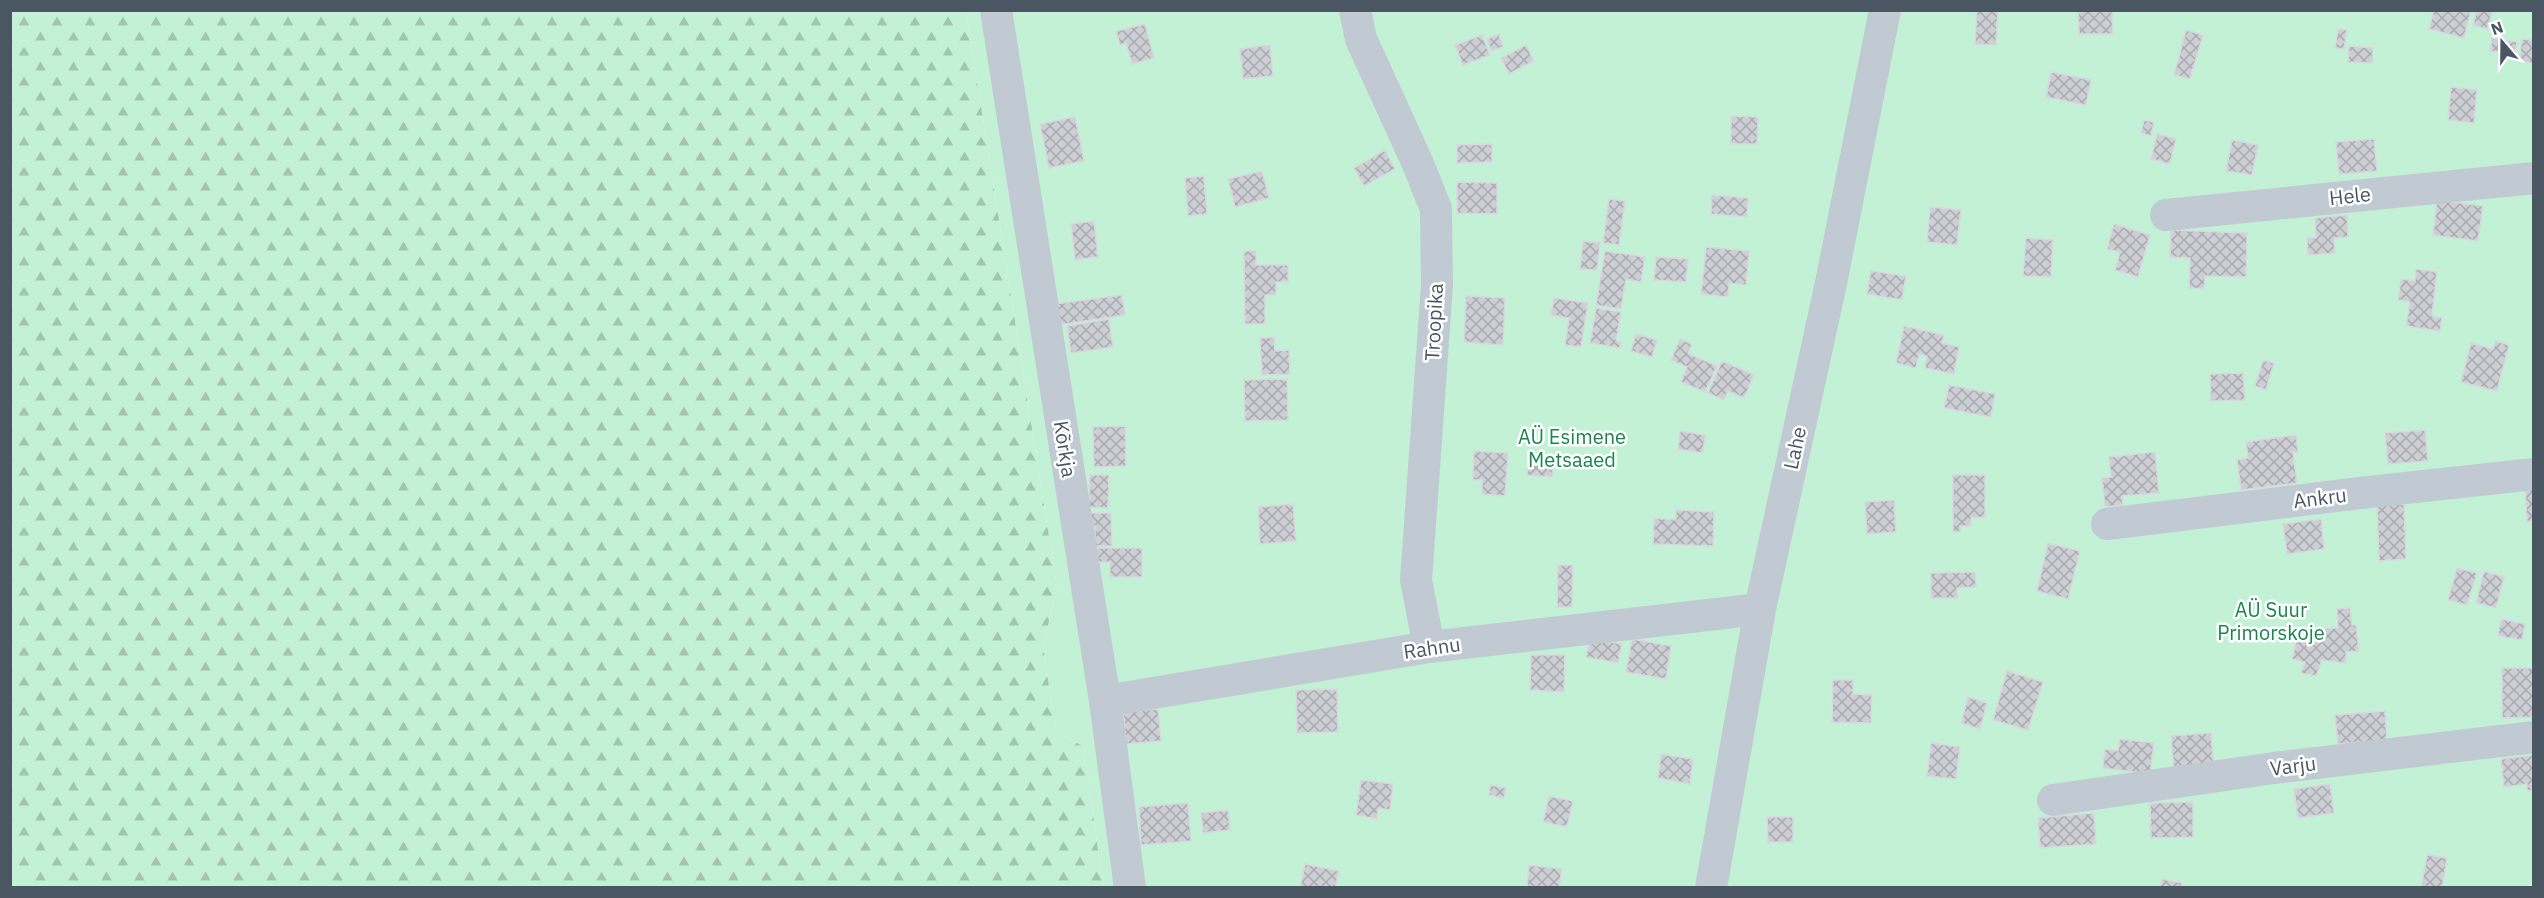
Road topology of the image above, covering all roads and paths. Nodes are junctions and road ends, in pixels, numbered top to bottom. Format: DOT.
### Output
graph roads {
  1 [pos="996,10"];
  2 [pos="1355,10"];
  3 [pos="1885,10"];
  4 [pos="2534,178"];
  5 [pos="2166,215"];
  6 [pos="2534,474"];
  7 [pos="2107,524"];
  8 [pos="1760,609"];
  9 [pos="1429,647"];
  10 [pos="1105,701"];
  11 [pos="2534,737"];
  12 [pos="2054,800"];
  13 [pos="1130,888"];
  14 [pos="1712,888"];
  1 -- 10 [label="street, Kõrkja"];
  2 -- 9 [label="street, Troopika"];
  3 -- 8 [label="street, Lahe"];
  4 -- 5 [label="street, Hele"];
  6 -- 7 [label="street, Ankru"];
  8 -- 9 [label="street, Rahnu"];
  8 -- 14 [label="street, Lahe"];
  9 -- 10 [label="street, Rahnu"];
  10 -- 13 [label="street, Kõrkja"];
  11 -- 12 [label="street, Varju"];
}
